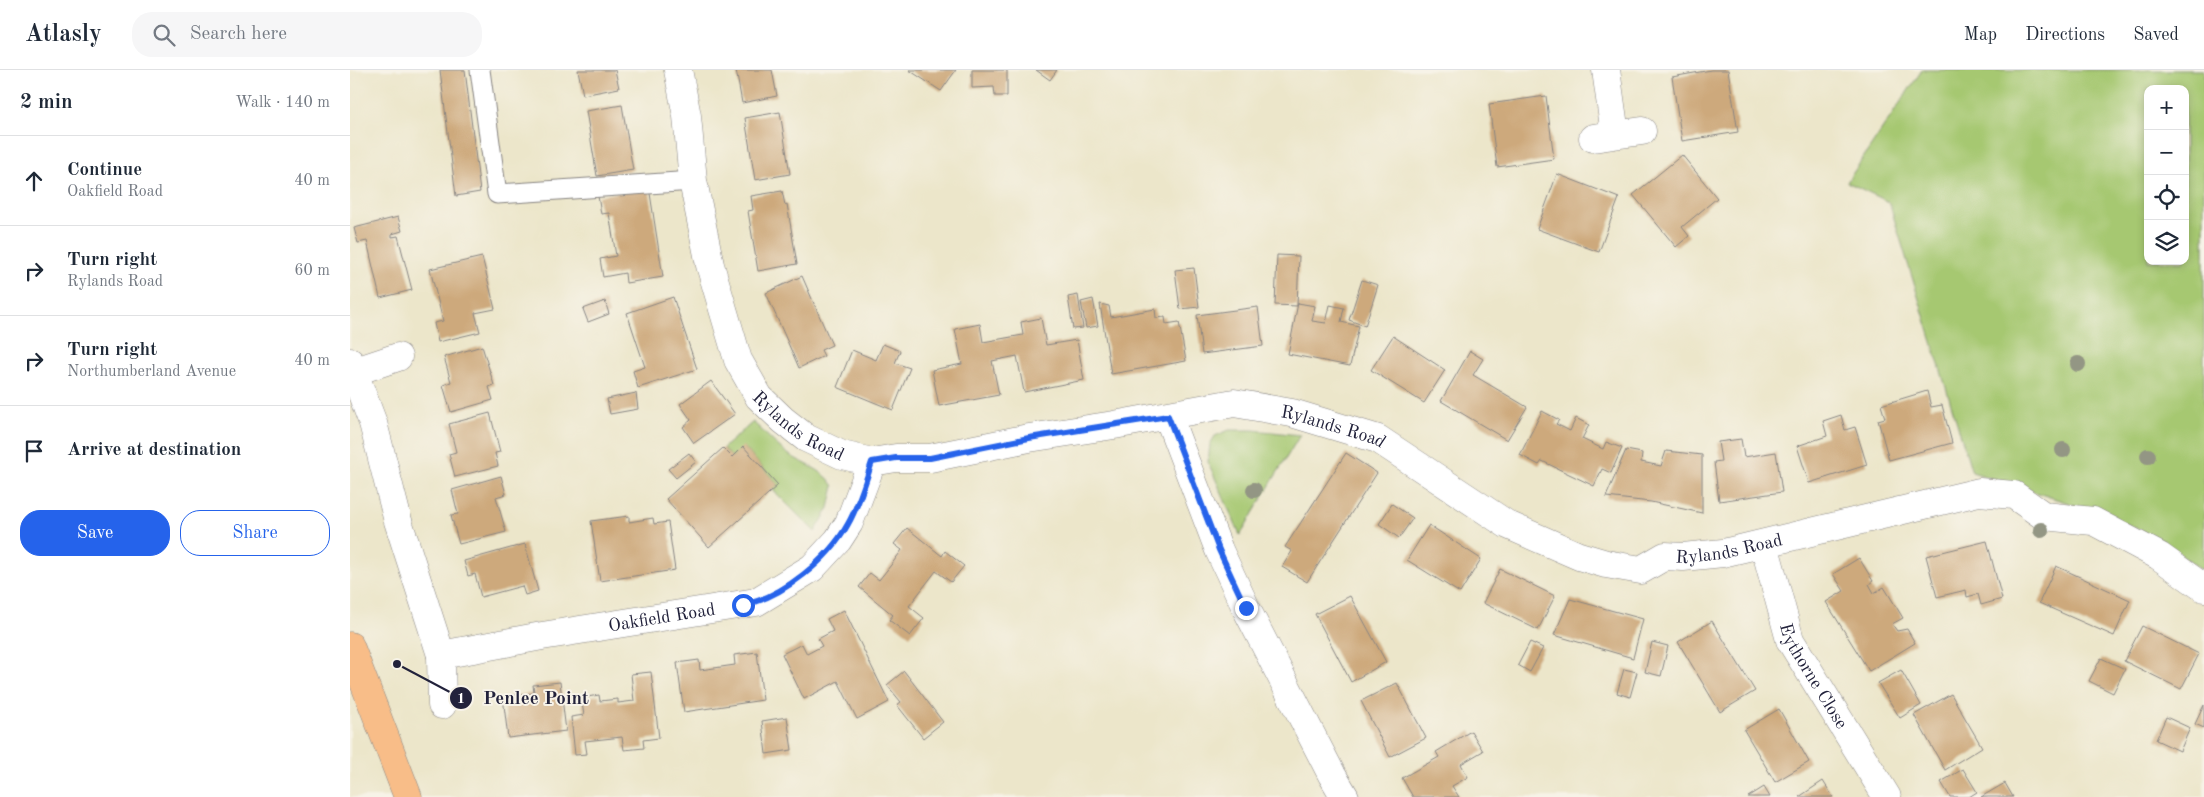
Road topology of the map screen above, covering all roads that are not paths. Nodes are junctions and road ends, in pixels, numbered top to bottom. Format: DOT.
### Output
graph roads {
  1 [pos="480,70"];
  2 [pos="678,70"];
  3 [pos="1606,70"];
  4 [pos="1642,131"];
  5 [pos="693,181"];
  6 [pos="398,357"];
  7 [pos="351,367"];
  8 [pos="1168,416"];
  9 [pos="872,462"];
  10 [pos="1764,544"];
  11 [pos="2204,588"];
  12 [pos="350,646"];
  13 [pos="441,655"];
  14 [pos="355,674"];
  15 [pos="442,705"];
  16 [pos="408,797"];
  17 [pos="1345,797"];
  18 [pos="1887,797"];
  1 -- 5 [label="lane"];
  2 -- 5 [label="street, Rylands Road"];
  3 -- 4 [label="street"];
  5 -- 9 [label="street, Rylands Road"];
  6 -- 7 [label="street"];
  7 -- 13 [label="street"];
  8 -- 9 [label="street, Rylands Road"];
  8 -- 10 [label="street, Rylands Road"];
  8 -- 17 [label="street"];
  9 -- 13 [label="street, Oakfield Road"];
  10 -- 11 [label="street, Rylands Road"];
  10 -- 18 [label="street, Eythorne Close"];
  12 -- 14 [label="highway"];
  13 -- 15 [label="street"];
  14 -- 16 [label="highway"];
}
